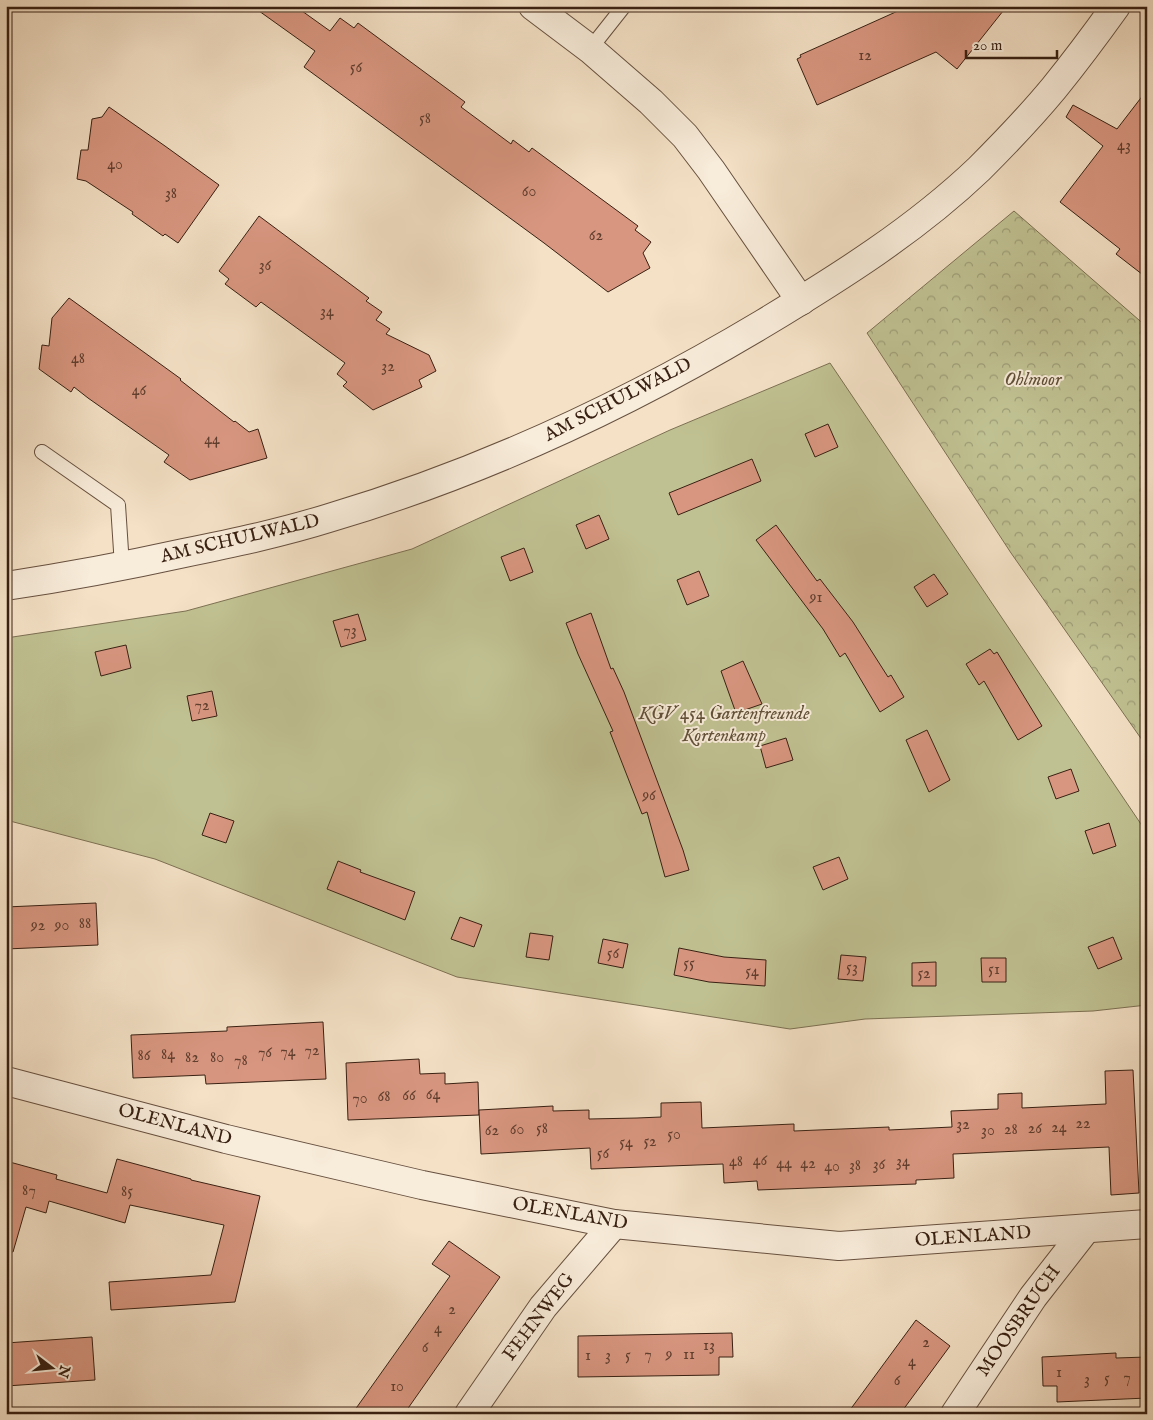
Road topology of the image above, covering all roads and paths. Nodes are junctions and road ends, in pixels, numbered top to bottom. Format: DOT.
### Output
graph roads {
  1 [pos="624,6"];
  2 [pos="1116,6"];
  3 [pos="547,10"];
  4 [pos="590,49"];
  5 [pos="801,301"];
  6 [pos="42,452"];
  7 [pos="122,566"];
  8 [pos="6,586"];
  9 [pos="6,1081"];
  10 [pos="614,1224"];
  11 [pos="1147,1224"];
  12 [pos="1086,1229"];
  13 [pos="469,1414"];
  14 [pos="955,1414"];
  1 -- 4 [label="lane"];
  2 -- 5 [label="street, AM SCHULWALD"];
  3 -- 4 [label="street"];
  4 -- 5 [label="street"];
  5 -- 7 [label="street, AM SCHULWALD"];
  6 -- 7 [label="lane"];
  7 -- 8 [label="street, AM SCHULWALD"];
  9 -- 10 [label="street, OLENLAND"];
  10 -- 12 [label="street, OLENLAND"];
  10 -- 13 [label="street, FEHNWEG"];
  11 -- 12 [label="street, OLENLAND"];
  12 -- 14 [label="street, MOOSBRUCH"];
}
